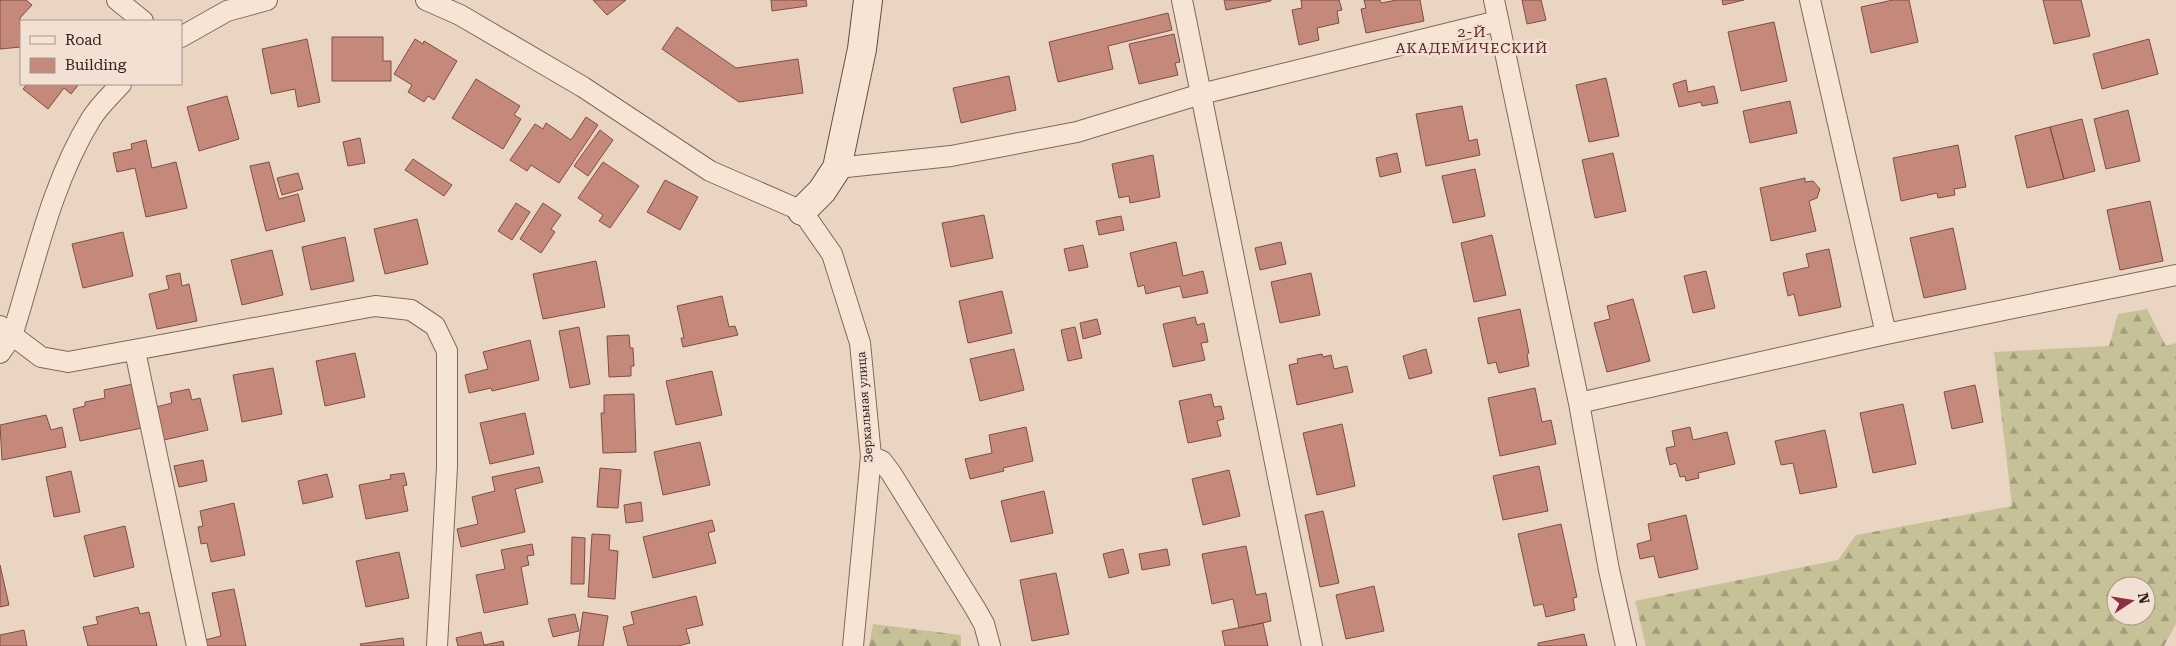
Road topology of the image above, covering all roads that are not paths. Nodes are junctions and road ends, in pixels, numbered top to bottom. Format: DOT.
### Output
graph roads {
  1 [pos="117,0"];
  2 [pos="267,0"];
  3 [pos="426,0"];
  4 [pos="868,0"];
  5 [pos="1182,0"];
  6 [pos="1494,0"];
  7 [pos="1810,0"];
  8 [pos="142,20"];
  9 [pos="1498,21"];
  10 [pos="182,36"];
  11 [pos="120,85"];
  12 [pos="1201,94"];
  13 [pos="837,168"];
  14 [pos="802,211"];
  15 [pos="2176,276"];
  16 [pos="6,331"];
  17 [pos="1886,334"];
  18 [pos="135,352"];
  19 [pos="0,353"];
  20 [pos="1579,403"];
  21 [pos="871,456"];
  22 [pos="197,646"];
  23 [pos="437,646"];
  24 [pos="853,646"];
  25 [pos="990,646"];
  26 [pos="1312,646"];
  27 [pos="1626,646"];
  1 -- 8 [label="street"];
  2 -- 10 [label="street"];
  3 -- 14 [label="street"];
  4 -- 13 [label="street"];
  5 -- 12 [label="street"];
  6 -- 9 [label="street"];
  7 -- 17 [label="street"];
  9 -- 12 [label="street"];
  9 -- 20 [label="street"];
  11 -- 16 [label="street"];
  12 -- 13 [label="street"];
  12 -- 26 [label="street"];
  13 -- 14 [label="street"];
  14 -- 21 [label="street, Зеркальная улица"];
  15 -- 17 [label="street"];
  16 -- 18 [label="street"];
  16 -- 19 [label="street"];
  17 -- 20 [label="street"];
  18 -- 22 [label="street"];
  18 -- 23 [label="street"];
  20 -- 27 [label="street"];
  21 -- 24 [label="street, Зеркальная улица"];
  21 -- 25 [label="street"];
}
